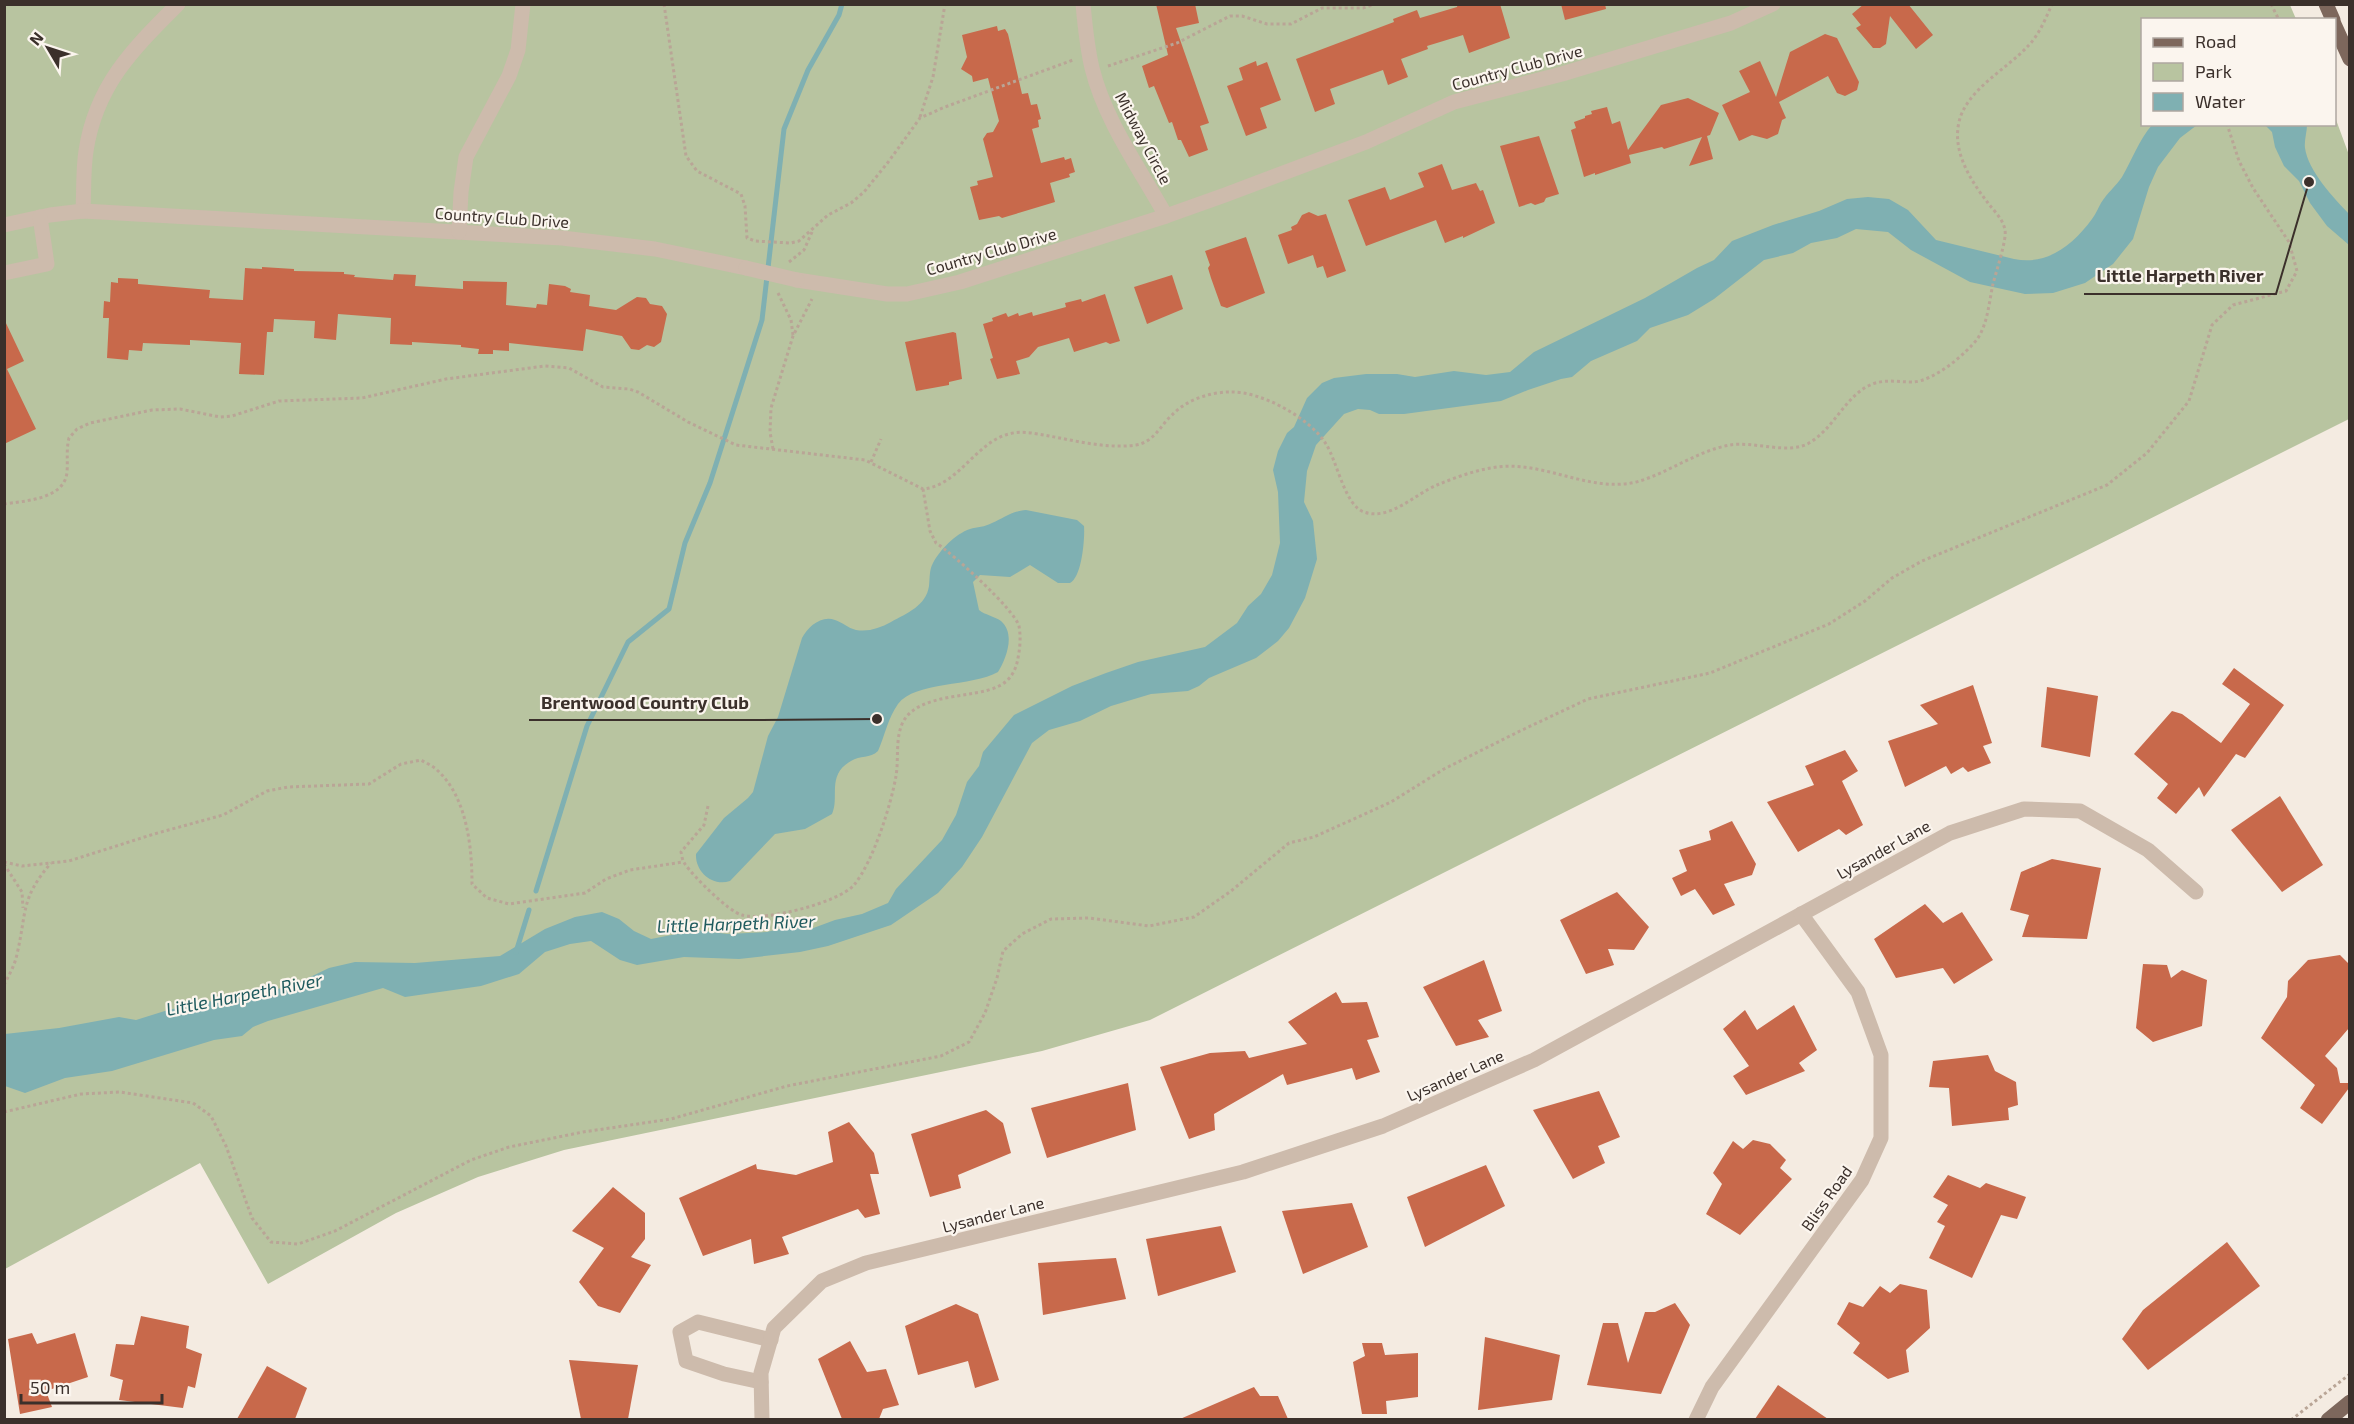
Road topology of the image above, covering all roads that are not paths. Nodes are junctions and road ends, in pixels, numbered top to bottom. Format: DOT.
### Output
graph roads {
  1 [pos="177,4"];
  2 [pos="523,4"];
  3 [pos="1083,4"];
  4 [pos="1773,4"];
  5 [pos="2326,4"];
  6 [pos="2332,18"];
  7 [pos="2336,27"];
  8 [pos="2349,59"];
  9 [pos="83,211"];
  10 [pos="1166,216"];
  11 [pos="40,217"];
  12 [pos="4,225"];
  13 [pos="459,232"];
  14 [pos="4,273"];
  15 [pos="2196,892"];
  16 [pos="1802,914"];
  17 [pos="771,1340"];
  18 [pos="761,1383"];
  19 [pos="2349,1402"];
  20 [pos="762,1419"];
  21 [pos="1696,1419"];
  22 [pos="2328,1419"];
  1 -- 9 [label="street"];
  2 -- 13 [label="street"];
  3 -- 10 [label="street, Midway Circle"];
  4 -- 10 [label="street, Country Club Drive"];
  5 -- 6 [label="main road"];
  7 -- 8 [label="main road"];
  9 -- 11 [label="street, Country Club Drive"];
  9 -- 13 [label="street, Country Club Drive"];
  10 -- 13 [label="street, Country Club Drive, bridge"];
  11 -- 12 [label="street, Country Club Drive"];
  11 -- 14 [label="street"];
  15 -- 16 [label="street, Lysander Lane"];
  16 -- 17 [label="street, Lysander Lane"];
  16 -- 21 [label="street, Bliss Road"];
  17 -- 18 [label="street, Lysander Lane"];
  17 -- 18 [label="street"];
  18 -- 20 [label="street, Lysander Lane"];
  19 -- 22 [label="main road"];
}
